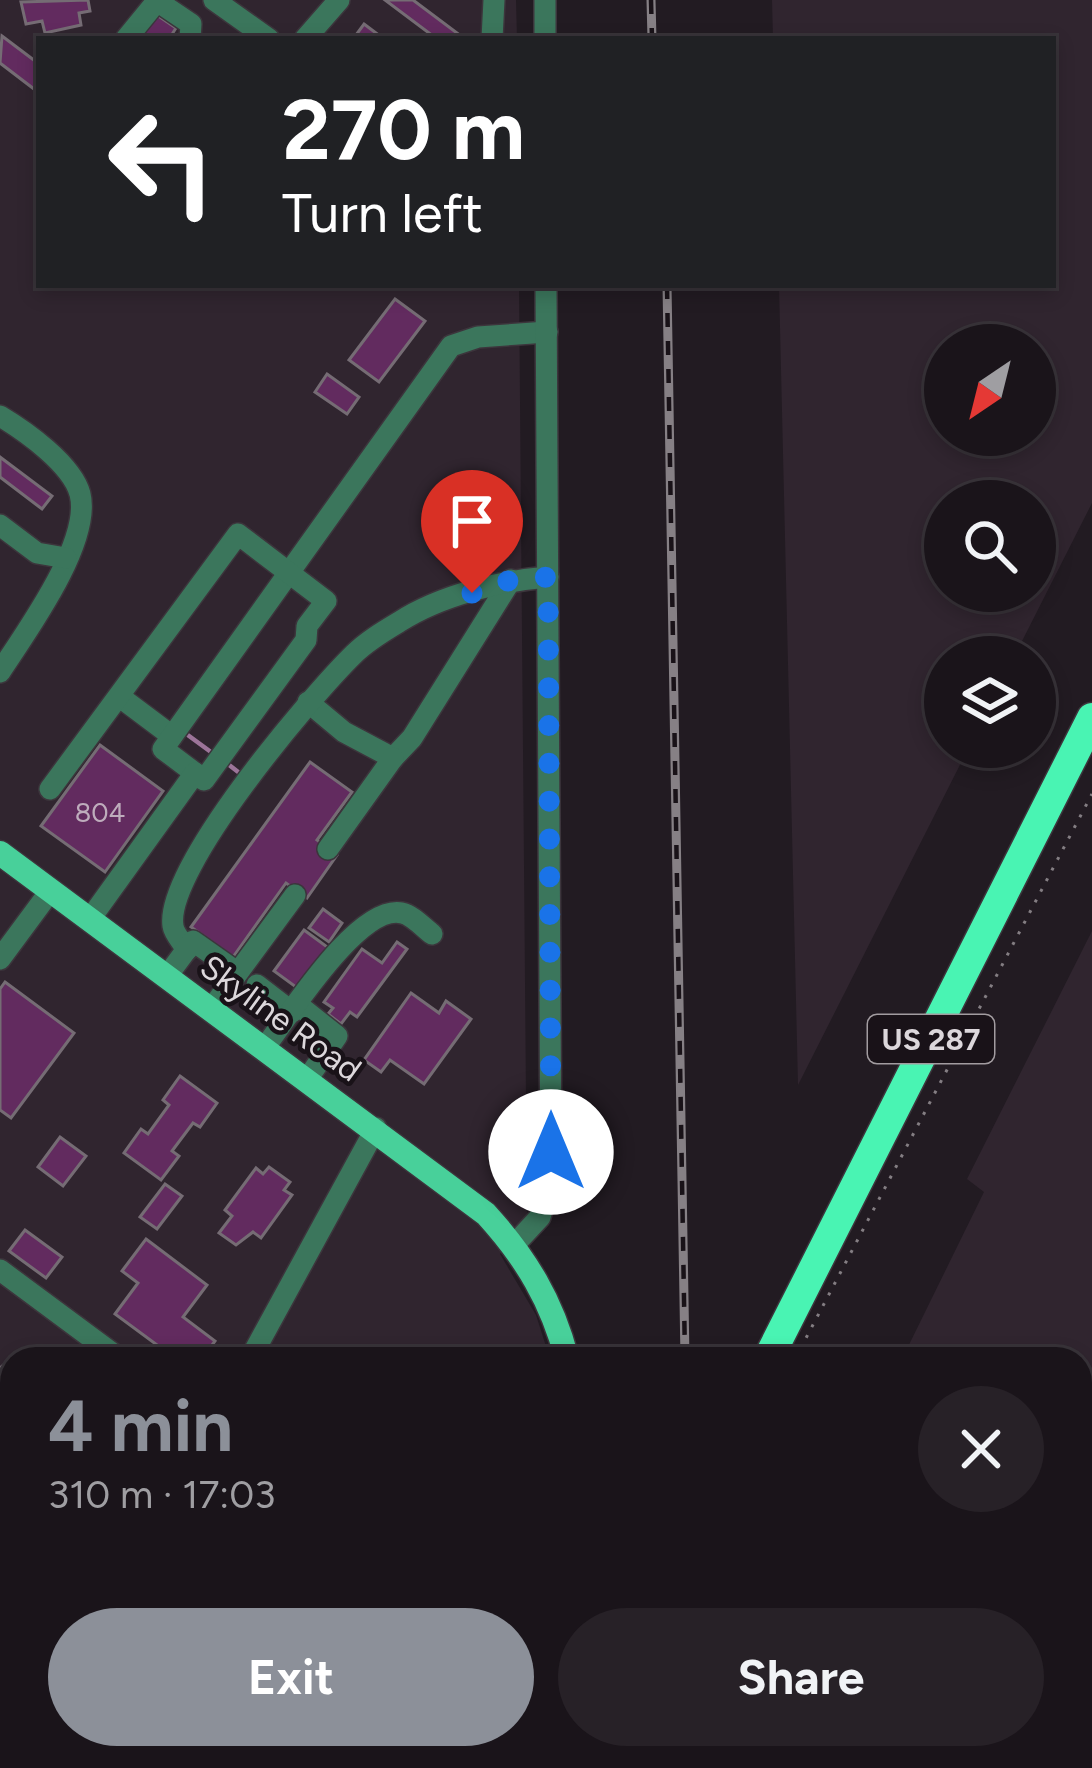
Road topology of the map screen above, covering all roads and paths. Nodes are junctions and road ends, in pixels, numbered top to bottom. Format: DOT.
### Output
graph roads {
  1 [pos="214,0"];
  2 [pos="339,0"];
  3 [pos="494,0"];
  4 [pos="544,0"];
  5 [pos="128,36"];
  6 [pos="190,36"];
  7 [pos="264,36"];
  8 [pos="311,36"];
  9 [pos="492,36"];
  10 [pos="545,36"];
  11 [pos="546,288"];
  12 [pos="547,332"];
  13 [pos="0,416"];
  14 [pos="0,525"];
  15 [pos="66,558"];
  16 [pos="291,566"];
  17 [pos="548,577"];
  18 [pos="511,580"];
  19 [pos="0,672"];
  20 [pos="120,698"];
  21 [pos="308,702"];
  22 [pos="1088,734"];
  23 [pos="172,736"];
  24 [pos="393,758"];
  25 [pos="195,773"];
  26 [pos="50,789"];
  27 [pos="1092,794"];
  28 [pos="328,849"];
  29 [pos="0,853"];
  30 [pos="51,890"];
  31 [pos="295,895"];
  32 [pos="90,919"];
  33 [pos="432,934"];
  34 [pos="187,950"];
  35 [pos="0,959"];
  36 [pos="237,972"];
  37 [pos="167,976"];
  38 [pos="257,986"];
  39 [pos="212,1008"];
  40 [pos="295,1009"];
  41 [pos="265,1047"];
  42 [pos="308,1078"];
  43 [pos="376,1128"];
  44 [pos="514,1245"];
  45 [pos="0,1270"];
  46 [pos="104,1347"];
  47 [pos="257,1347"];
  48 [pos="563,1347"];
  49 [pos="774,1347"];
  50 [pos="801,1347"];
  1 -- 7 [label="street"];
  2 -- 8 [label="street"];
  3 -- 9 [label="street"];
  4 -- 10 [label="street"];
  5 -- 6 [label="street"];
  11 -- 12 [label="street"];
  12 -- 16 [label="street"];
  12 -- 17 [label="street"];
  13 -- 15 [label="street"];
  14 -- 15 [label="street"];
  15 -- 19 [label="street"];
  16 -- 20 [label="street"];
  16 -- 23 [label="street"];
  16 -- 25 [label="street"];
  17 -- 18 [label="street"];
  17 -- 44 [label="street"];
  18 -- 21 [label="street"];
  18 -- 24 [label="street"];
  20 -- 23 [label="street"];
  20 -- 26 [label="street"];
  21 -- 24 [label="street"];
  21 -- 34 [label="street"];
  22 -- 49 [label="highway, US 287"];
  23 -- 25 [label="street"];
  24 -- 28 [label="street"];
  25 -- 32 [label="street"];
  27 -- 50 [label="path"];
  29 -- 30 [label="main road, Skyline Road"];
  30 -- 32 [label="main road, Skyline Road"];
  30 -- 35 [label="street"];
  31 -- 36 [label="street"];
  32 -- 37 [label="main road, Skyline Road"];
  33 -- 40 [label="street"];
  34 -- 36 [label="street"];
  34 -- 37 [label="street"];
  36 -- 39 [label="street"];
  37 -- 39 [label="main road, Skyline Road"];
  38 -- 40 [label="street"];
  39 -- 41 [label="main road, Skyline Road"];
  40 -- 41 [label="street"];
  40 -- 42 [label="street"];
  41 -- 42 [label="main road, Skyline Road"];
  42 -- 43 [label="main road, Skyline Road"];
  43 -- 44 [label="main road, Skyline Road"];
  43 -- 47 [label="street"];
  44 -- 48 [label="main road, Skyline Road"];
  45 -- 46 [label="street"];
}
